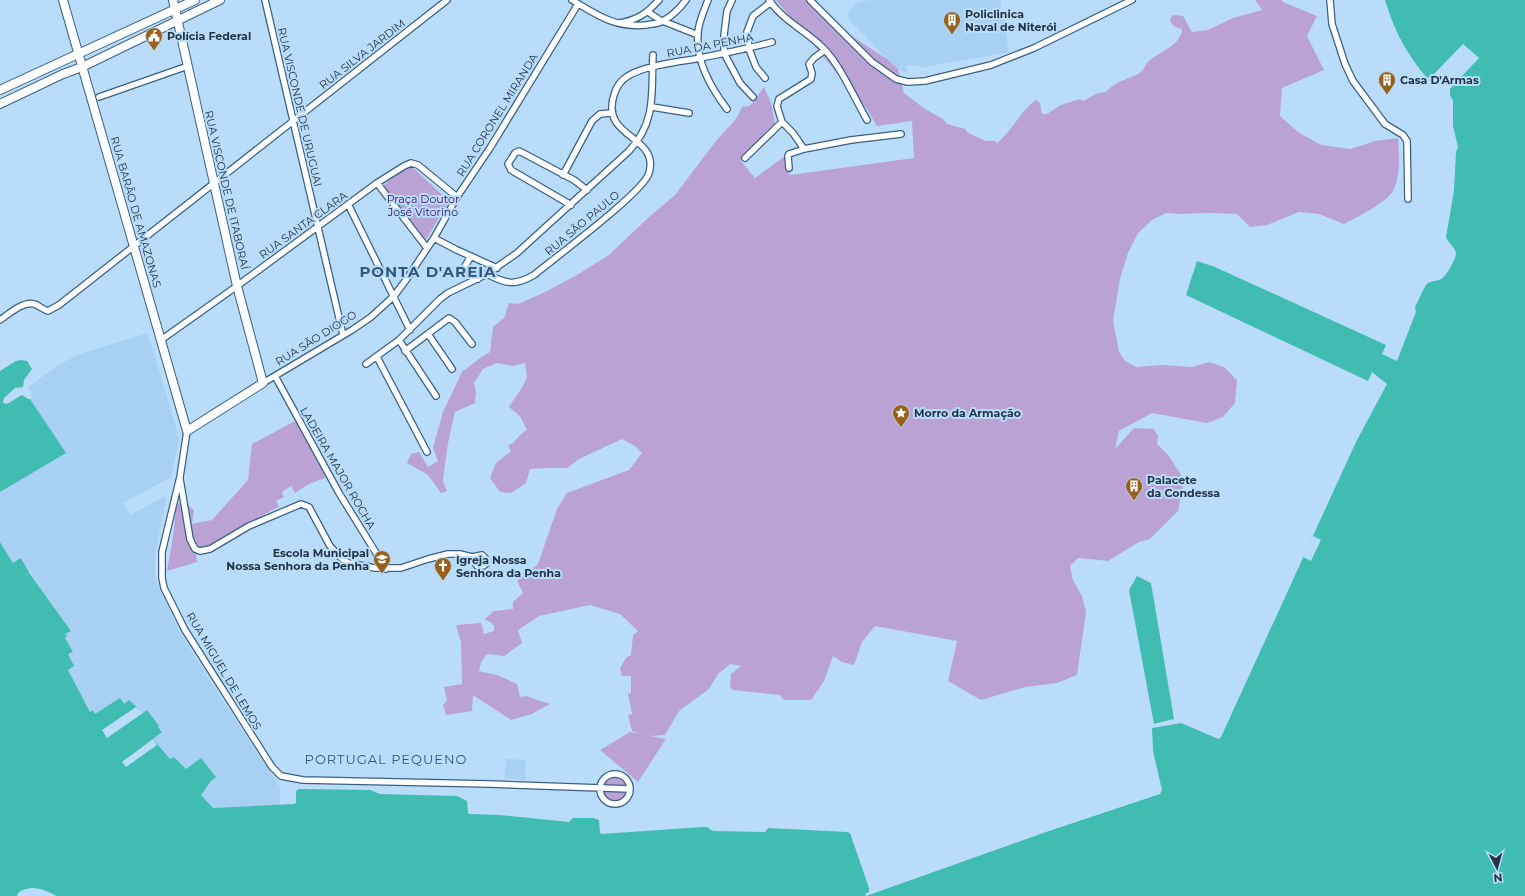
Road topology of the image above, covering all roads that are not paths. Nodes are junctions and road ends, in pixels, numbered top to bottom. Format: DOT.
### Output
graph roads {
  1 [pos="63,0"];
  2 [pos="173,0"];
  3 [pos="194,0"];
  4 [pos="220,0"];
  5 [pos="265,0"];
  6 [pos="447,0"];
  7 [pos="572,0"];
  8 [pos="659,0"];
  9 [pos="686,0"];
  10 [pos="708,0"];
  11 [pos="732,0"];
  12 [pos="810,0"];
  13 [pos="1132,0"];
  14 [pos="1330,0"];
  15 [pos="770,1"];
  16 [pos="578,4"];
  17 [pos="175,9"];
  18 [pos="648,12"];
  19 [pos="177,20"];
  20 [pos="663,21"];
  21 [pos="617,23"];
  22 [pos="698,35"];
  23 [pos="772,42"];
  24 [pos="749,49"];
  25 [pos="825,50"];
  26 [pos="724,52"];
  27 [pos="78,54"];
  28 [pos="653,55"];
  29 [pos="701,58"];
  30 [pos="188,66"];
  31 [pos="82,67"];
  32 [pos="652,68"];
  33 [pos="765,78"];
  34 [pos="0,90"];
  35 [pos="99,97"];
  36 [pos="753,97"];
  37 [pos="0,104"];
  38 [pos="652,107"];
  39 [pos="727,109"];
  40 [pos="612,113"];
  41 [pos="689,113"];
  42 [pos="867,120"];
  43 [pos="294,121"];
  44 [pos="782,122"];
  45 [pos="901,134"];
  46 [pos="638,142"];
  47 [pos="804,149"];
  48 [pos="744,158"];
  49 [pos="789,168"];
  50 [pos="563,175"];
  51 [pos="377,183"];
  52 [pos="214,184"];
  53 [pos="587,190"];
  54 [pos="457,197"];
  55 [pos="1408,199"];
  56 [pos="348,204"];
  57 [pos="571,205"];
  58 [pos="317,228"];
  59 [pos="434,238"];
  60 [pos="134,247"];
  61 [pos="427,248"];
  62 [pos="471,256"];
  63 [pos="497,268"];
  64 [pos="487,274"];
  65 [pos="478,279"];
  66 [pos="238,286"];
  67 [pos="394,296"];
  68 [pos="0,320"];
  69 [pos="410,330"];
  70 [pos="428,334"];
  71 [pos="343,335"];
  72 [pos="161,340"];
  73 [pos="399,340"];
  74 [pos="472,344"];
  75 [pos="404,351"];
  76 [pos="377,357"];
  77 [pos="366,364"];
  78 [pos="452,369"];
  79 [pos="275,376"];
  80 [pos="263,383"];
  81 [pos="436,396"];
  82 [pos="187,431"];
  83 [pos="427,452"];
  84 [pos="180,477"];
  85 [pos="469,556"];
  86 [pos="386,569"];
  87 [pos="600,789"];
  88 [pos="630,789"];
  1 -- 27 [label="street, RUA BARÃO DE AMAZONAS"];
  2 -- 17 [label="street, RUA VISCONDE DE ITABORAÍ"];
  3 -- 17 [label="street"];
  4 -- 19 [label="street"];
  5 -- 43 [label="street, RUA VISCONDE DE URUGUAI"];
  6 -- 43 [label="street, RUA SILVA JARDIM"];
  7 -- 16 [label="street"];
  8 -- 18 [label="street"];
  9 -- 20 [label="street"];
  10 -- 22 [label="street"];
  11 -- 26 [label="street"];
  12 -- 13 [label="street"];
  14 -- 55 [label="street"];
  15 -- 24 [label="street"];
  15 -- 25 [label="street"];
  16 -- 21 [label="street"];
  16 -- 54 [label="street, RUA CORONEL MIRANDA"];
  17 -- 19 [label="street, RUA VISCONDE DE ITABORAÍ"];
  17 -- 27 [label="street"];
  18 -- 20 [label="street"];
  18 -- 21 [label="street"];
  19 -- 30 [label="street, RUA VISCONDE DE ITABORAÍ"];
  19 -- 31 [label="street"];
  20 -- 21 [label="street"];
  20 -- 22 [label="street"];
  22 -- 29 [label="street"];
  23 -- 24 [label="street, RUA DA PENHA"];
  24 -- 26 [label="street, RUA DA PENHA"];
  24 -- 33 [label="street"];
  25 -- 42 [label="street"];
  25 -- 44 [label="street"];
  26 -- 29 [label="street, RUA DA PENHA"];
  26 -- 36 [label="street"];
  27 -- 31 [label="street, RUA BARÃO DE AMAZONAS"];
  27 -- 34 [label="street"];
  28 -- 32 [label="street"];
  29 -- 32 [label="street, RUA DA PENHA"];
  29 -- 39 [label="street"];
  30 -- 35 [label="street"];
  30 -- 52 [label="street, RUA VISCONDE DE ITABORAÍ"];
  31 -- 37 [label="street"];
  31 -- 60 [label="street, RUA BARÃO DE AMAZONAS"];
  32 -- 38 [label="street"];
  32 -- 40 [label="street, RUA DA PENHA"];
  38 -- 41 [label="street"];
  38 -- 46 [label="street"];
  40 -- 46 [label="street"];
  40 -- 50 [label="street"];
  43 -- 52 [label="street, RUA SILVA JARDIM"];
  43 -- 58 [label="street, RUA VISCONDE DE URUGUAI"];
  44 -- 47 [label="street"];
  44 -- 48 [label="street"];
  45 -- 47 [label="street"];
  46 -- 53 [label="street"];
  46 -- 64 [label="street, RUA SÃO PAULO"];
  47 -- 49 [label="street"];
  50 -- 53 [label="street"];
  50 -- 57 [label="street"];
  51 -- 54 [label="street, RUA SANTA CLARA"];
  51 -- 56 [label="street, RUA SANTA CLARA"];
  51 -- 61 [label="street"];
  52 -- 60 [label="street, RUA SILVA JARDIM"];
  52 -- 66 [label="street, RUA VISCONDE DE ITABORAÍ"];
  53 -- 57 [label="street"];
  54 -- 59 [label="street, RUA CORONEL MIRANDA"];
  56 -- 58 [label="street, RUA SANTA CLARA"];
  56 -- 67 [label="street"];
  57 -- 63 [label="street"];
  58 -- 66 [label="street, RUA SANTA CLARA"];
  58 -- 71 [label="street, RUA VISCONDE DE URUGUAI"];
  59 -- 61 [label="street, RUA SÃO DIOGO"];
  59 -- 62 [label="street"];
  60 -- 68 [label="street, RUA SILVA JARDIM"];
  60 -- 72 [label="street, RUA BARÃO DE AMAZONAS"];
  61 -- 67 [label="street, RUA SÃO DIOGO"];
  62 -- 63 [label="street"];
  62 -- 65 [label="street"];
  63 -- 64 [label="street"];
  64 -- 65 [label="street"];
  65 -- 69 [label="street"];
  66 -- 72 [label="street, RUA SANTA CLARA"];
  66 -- 80 [label="street, RUA VISCONDE DE ITABORAÍ"];
  67 -- 69 [label="street"];
  67 -- 71 [label="street, RUA SÃO DIOGO"];
  69 -- 73 [label="street"];
  70 -- 74 [label="street"];
  70 -- 75 [label="street"];
  70 -- 78 [label="street"];
  71 -- 79 [label="street, RUA SÃO DIOGO"];
  72 -- 82 [label="street, RUA BARÃO DE AMAZONAS"];
  73 -- 75 [label="street"];
  73 -- 76 [label="street"];
  75 -- 81 [label="street"];
  76 -- 77 [label="street"];
  76 -- 83 [label="street"];
  79 -- 80 [label="street, RUA SÃO DIOGO"];
  79 -- 86 [label="street, LADEIRA MAJOR ROCHA"];
  80 -- 82 [label="street, RUA SÃO DIOGO"];
  82 -- 84 [label="street, RUA MIGUEL DE LEMOS"];
  84 -- 86 [label="street"];
  84 -- 87 [label="street, RUA MIGUEL DE LEMOS"];
  85 -- 86 [label="street"];
  87 -- 88 [label="street, RUA MIGUEL DE LEMOS"];
  87 -- 88 [label="street"];
  87 -- 88 [label="street"];
}
